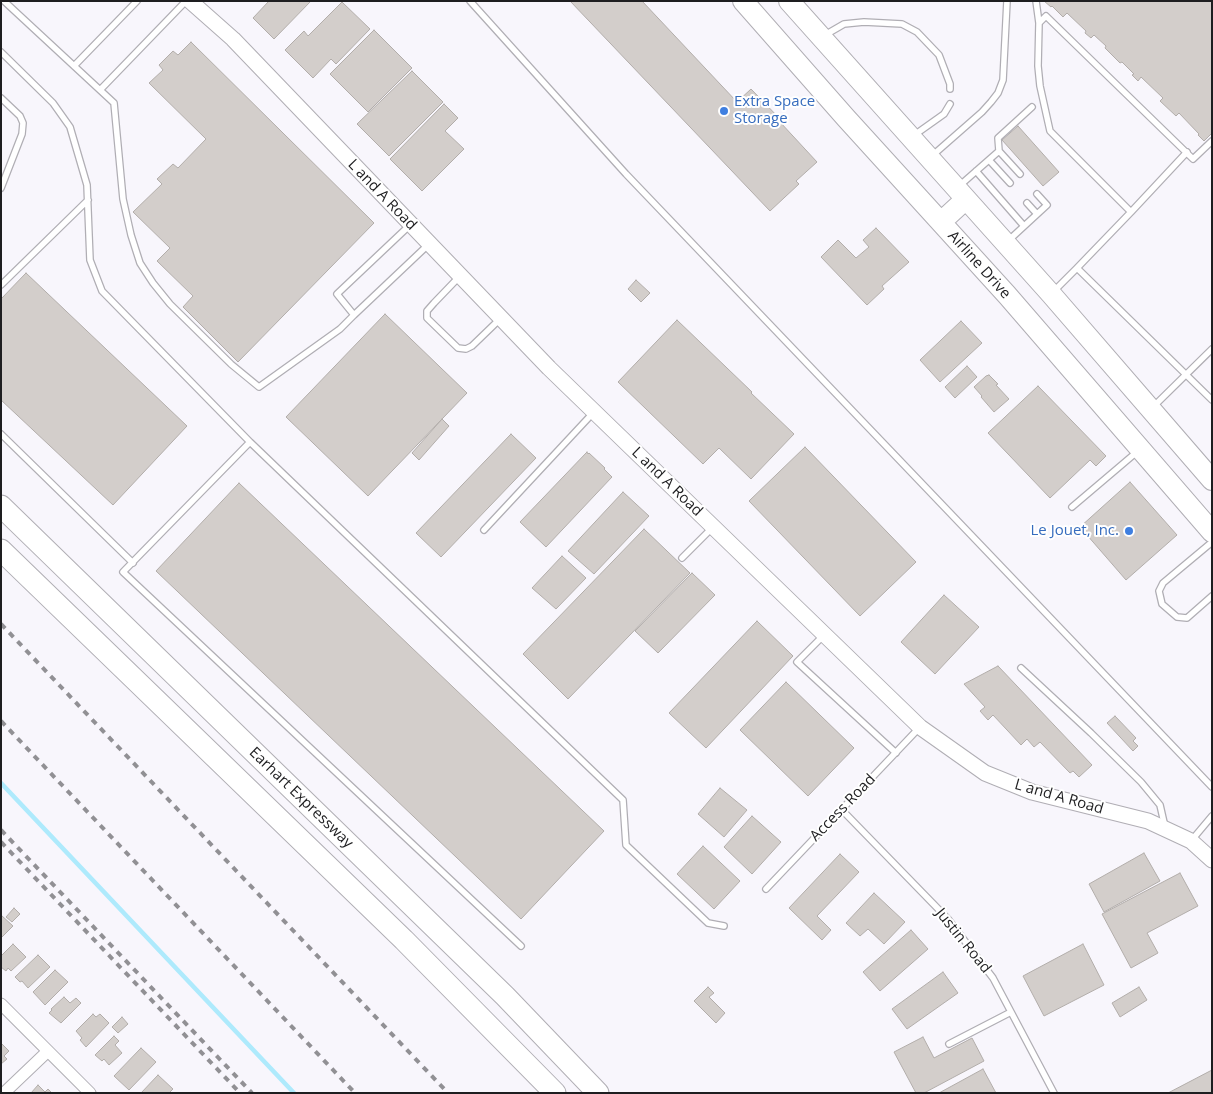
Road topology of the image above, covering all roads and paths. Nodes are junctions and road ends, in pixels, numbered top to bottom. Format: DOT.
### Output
graph roads {
  1 [pos="4,1"];
  2 [pos="137,1"];
  3 [pos="186,1"];
  4 [pos="190,1"];
  5 [pos="470,1"];
  6 [pos="742,1"];
  7 [pos="790,1"];
  8 [pos="1007,1"];
  9 [pos="1036,1"];
  10 [pos="1039,23"];
  11 [pos="821,37"];
  12 [pos="1,52"];
  13 [pos="74,66"];
  14 [pos="950,89"];
  15 [pos="100,90"];
  16 [pos="1,98"];
  17 [pos="950,104"];
  18 [pos="1032,107"];
  19 [pos="911,138"];
  20 [pos="1212,140"];
  21 [pos="999,151"];
  22 [pos="1187,152"];
  23 [pos="930,158"];
  24 [pos="989,160"];
  25 [pos="976,171"];
  26 [pos="1020,174"];
  27 [pos="1010,183"];
  28 [pos="1,188"];
  29 [pos="961,194"];
  30 [pos="1037,194"];
  31 [pos="88,200"];
  32 [pos="1027,203"];
  33 [pos="1131,212"];
  34 [pos="1037,214"];
  35 [pos="940,222"];
  36 [pos="411,225"];
  37 [pos="1024,226"];
  38 [pos="1006,243"];
  39 [pos="429,244"];
  40 [pos="1077,268"];
  41 [pos="461,276"];
  42 [pos="1,285"];
  43 [pos="1051,294"];
  44 [pos="354,315"];
  45 [pos="501,318"];
  46 [pos="1212,350"];
  47 [pos="1187,375"];
  48 [pos="1212,400"];
  49 [pos="1151,409"];
  50 [pos="594,411"];
  51 [pos="1,434"];
  52 [pos="250,442"];
  53 [pos="1140,449"];
  54 [pos="1212,480"];
  55 [pos="1,506"];
  56 [pos="1072,507"];
  57 [pos="713,526"];
  58 [pos="484,530"];
  59 [pos="1212,532"];
  60 [pos="1212,542"];
  61 [pos="1,550"];
  62 [pos="682,558"];
  63 [pos="133,563"];
  64 [pos="1212,596"];
  65 [pos="824,634"];
  66 [pos="1021,668"];
  67 [pos="920,727"];
  68 [pos="896,753"];
  69 [pos="1212,787"];
  70 [pos="842,810"];
  71 [pos="1212,816"];
  72 [pos="1166,829"];
  73 [pos="1191,841"];
  74 [pos="1212,860"];
  75 [pos="766,889"];
  76 [pos="724,926"];
  77 [pos="520,946"];
  78 [pos="1,1004"];
  79 [pos="1011,1012"];
  80 [pos="949,1044"];
  81 [pos="48,1051"];
  82 [pos="4,1093"];
  83 [pos="90,1093"];
  84 [pos="556,1093"];
  85 [pos="598,1093"];
  86 [pos="1054,1093"];
  1 -- 13 [label="lane"];
  2 -- 13 [label="lane"];
  3 -- 15 [label="lane"];
  4 -- 36 [label="street, L and A Road"];
  5 -- 69 [label="lane"];
  6 -- 35 [label="highway, Airline Drive"];
  7 -- 11 [label="highway"];
  8 -- 23 [label="lane"];
  9 -- 10 [label="lane"];
  10 -- 22 [label="lane"];
  10 -- 33 [label="lane"];
  11 -- 14 [label="lane"];
  11 -- 19 [label="highway"];
  12 -- 31 [label="lane"];
  13 -- 15 [label="lane"];
  15 -- 44 [label="lane"];
  16 -- 28 [label="lane"];
  17 -- 19 [label="lane"];
  18 -- 21 [label="lane"];
  19 -- 23 [label="highway"];
  20 -- 22 [label="lane"];
  21 -- 24 [label="lane"];
  21 -- 26 [label="lane"];
  22 -- 33 [label="lane"];
  23 -- 29 [label="highway"];
  24 -- 25 [label="lane"];
  24 -- 27 [label="lane"];
  25 -- 29 [label="lane"];
  25 -- 37 [label="lane"];
  29 -- 35 [label="highway"];
  29 -- 38 [label="highway"];
  30 -- 34 [label="lane"];
  31 -- 42 [label="lane"];
  31 -- 52 [label="lane"];
  32 -- 34 [label="lane"];
  33 -- 40 [label="lane"];
  34 -- 37 [label="lane"];
  35 -- 53 [label="highway, Airline Drive"];
  36 -- 39 [label="street, L and A Road"];
  36 -- 44 [label="lane"];
  37 -- 38 [label="lane"];
  38 -- 43 [label="highway"];
  39 -- 41 [label="street, L and A Road"];
  39 -- 44 [label="lane"];
  40 -- 43 [label="lane"];
  40 -- 47 [label="lane"];
  41 -- 45 [label="street, L and A Road"];
  41 -- 45 [label="lane"];
  43 -- 49 [label="highway"];
  45 -- 50 [label="street, L and A Road"];
  46 -- 47 [label="lane"];
  47 -- 48 [label="lane"];
  47 -- 49 [label="lane"];
  49 -- 54 [label="highway"];
  50 -- 57 [label="street, L and A Road"];
  50 -- 58 [label="lane"];
  51 -- 63 [label="lane"];
  52 -- 63 [label="lane"];
  52 -- 76 [label="lane"];
  53 -- 56 [label="lane"];
  53 -- 59 [label="highway, Airline Drive"];
  55 -- 85 [label="highway, Earhart Expressway"];
  57 -- 62 [label="lane"];
  57 -- 65 [label="street, L and A Road"];
  60 -- 64 [label="lane"];
  61 -- 84 [label="highway, Earhart Expressway"];
  63 -- 77 [label="lane"];
  65 -- 67 [label="street, L and A Road"];
  65 -- 68 [label="lane"];
  66 -- 72 [label="lane"];
  67 -- 68 [label="lane, Access Road"];
  67 -- 72 [label="street, L and A Road"];
  68 -- 70 [label="lane, Access Road"];
  70 -- 75 [label="lane, Access Road"];
  70 -- 79 [label="lane, Justin Road"];
  71 -- 73 [label="lane"];
  72 -- 73 [label="street, L and A Road"];
  73 -- 74 [label="street, L and A Road"];
  78 -- 81 [label="street"];
  79 -- 80 [label="lane"];
  79 -- 86 [label="lane, Justin Road"];
  81 -- 82 [label="street"];
  81 -- 83 [label="street"];
}
